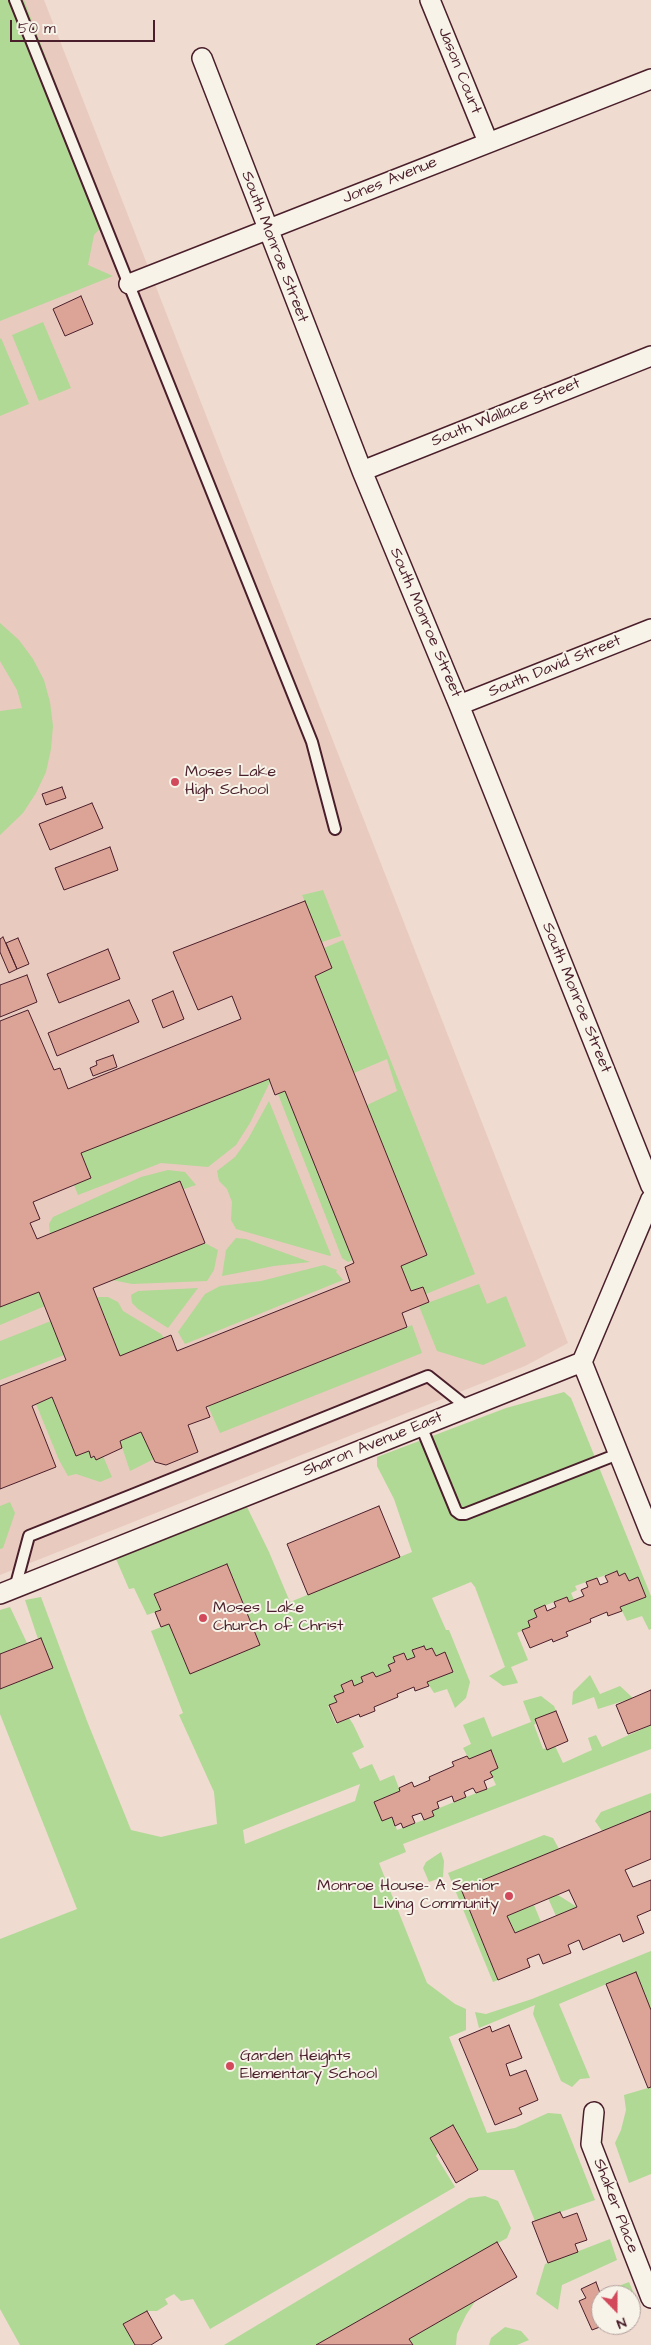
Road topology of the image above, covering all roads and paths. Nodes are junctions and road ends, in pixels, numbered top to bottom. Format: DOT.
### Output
graph roads {
  1 [pos="15,0"];
  2 [pos="430,0"];
  3 [pos="202,58"];
  4 [pos="651,79"];
  5 [pos="488,142"];
  6 [pos="267,230"];
  7 [pos="129,284"];
  8 [pos="651,356"];
  9 [pos="362,470"];
  10 [pos="651,629"];
  11 [pos="459,705"];
  12 [pos="335,829"];
  13 [pos="651,1186"];
  14 [pos="651,1199"];
  15 [pos="582,1362"];
  16 [pos="467,1407"];
  17 [pos="421,1426"];
  18 [pos="618,1454"];
  19 [pos="651,1535"];
  20 [pos="8,1591"];
  21 [pos="594,2112"];
  22 [pos="651,2298"];
  1 -- 7 [label="lane"];
  2 -- 5 [label="street, Jason Court"];
  3 -- 6 [label="street, South Monroe Street"];
  4 -- 5 [label="street, Jones Avenue"];
  5 -- 6 [label="street, Jones Avenue"];
  6 -- 7 [label="street, Jones Avenue"];
  6 -- 9 [label="street, South Monroe Street"];
  7 -- 12 [label="lane"];
  8 -- 9 [label="street, South Wallace Street"];
  9 -- 11 [label="street, South Monroe Street"];
  10 -- 11 [label="street, South David Street"];
  11 -- 13 [label="street, South Monroe Street"];
  14 -- 15 [label="street"];
  15 -- 16 [label="street, Sharon Avenue East"];
  15 -- 18 [label="street"];
  16 -- 17 [label="street, Sharon Avenue East"];
  16 -- 20 [label="lane"];
  17 -- 18 [label="lane"];
  17 -- 20 [label="street, Sharon Avenue East"];
  18 -- 19 [label="street"];
  21 -- 22 [label="street, Shaker Place"];
}
